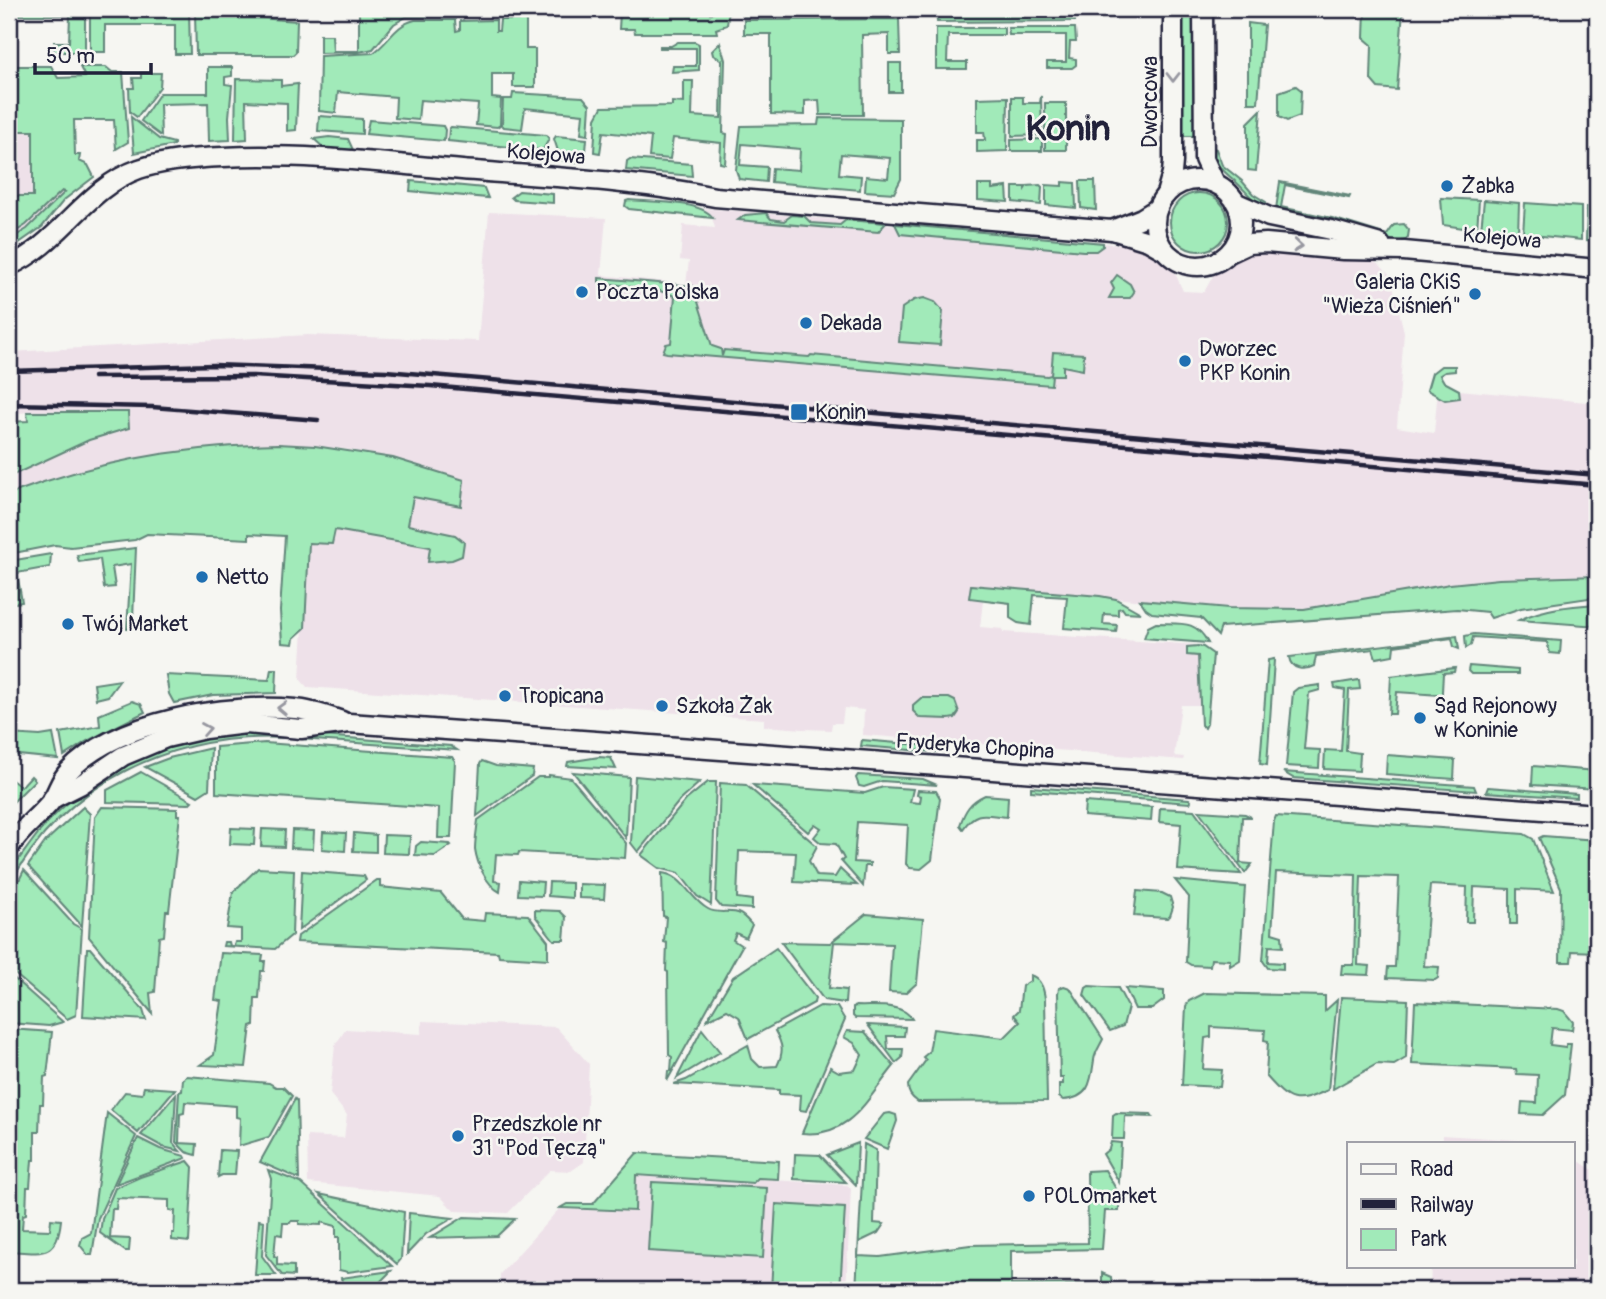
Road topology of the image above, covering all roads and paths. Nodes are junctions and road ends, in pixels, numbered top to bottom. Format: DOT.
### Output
graph roads {
  1 [pos="1173,9"];
  2 [pos="1203,9"];
  3 [pos="1215,183"];
  4 [pos="1162,201"];
  5 [pos="1237,203"];
  6 [pos="1112,230"];
  7 [pos="1164,250"];
  8 [pos="1231,251"];
  9 [pos="1404,251"];
  10 [pos="9,267"];
  11 [pos="1597,269"];
  12 [pos="1597,814"];
  13 [pos="9,848"];
  1 -- 4 [label="street, Dworcowa, one-way"];
  2 -- 3 [label="street"];
  3 -- 4 [label="street"];
  3 -- 5 [label="street"];
  4 -- 6 [label="street, Kolejowa"];
  4 -- 7 [label="street"];
  5 -- 8 [label="street"];
  5 -- 9 [label="street, Kolejowa"];
  6 -- 7 [label="street, Kolejowa"];
  6 -- 10 [label="street, Kolejowa"];
  7 -- 8 [label="street"];
  8 -- 9 [label="street, Kolejowa, one-way"];
  9 -- 11 [label="street, Kolejowa"];
  12 -- 13 [label="street, Fryderyka Chopina"];
}
